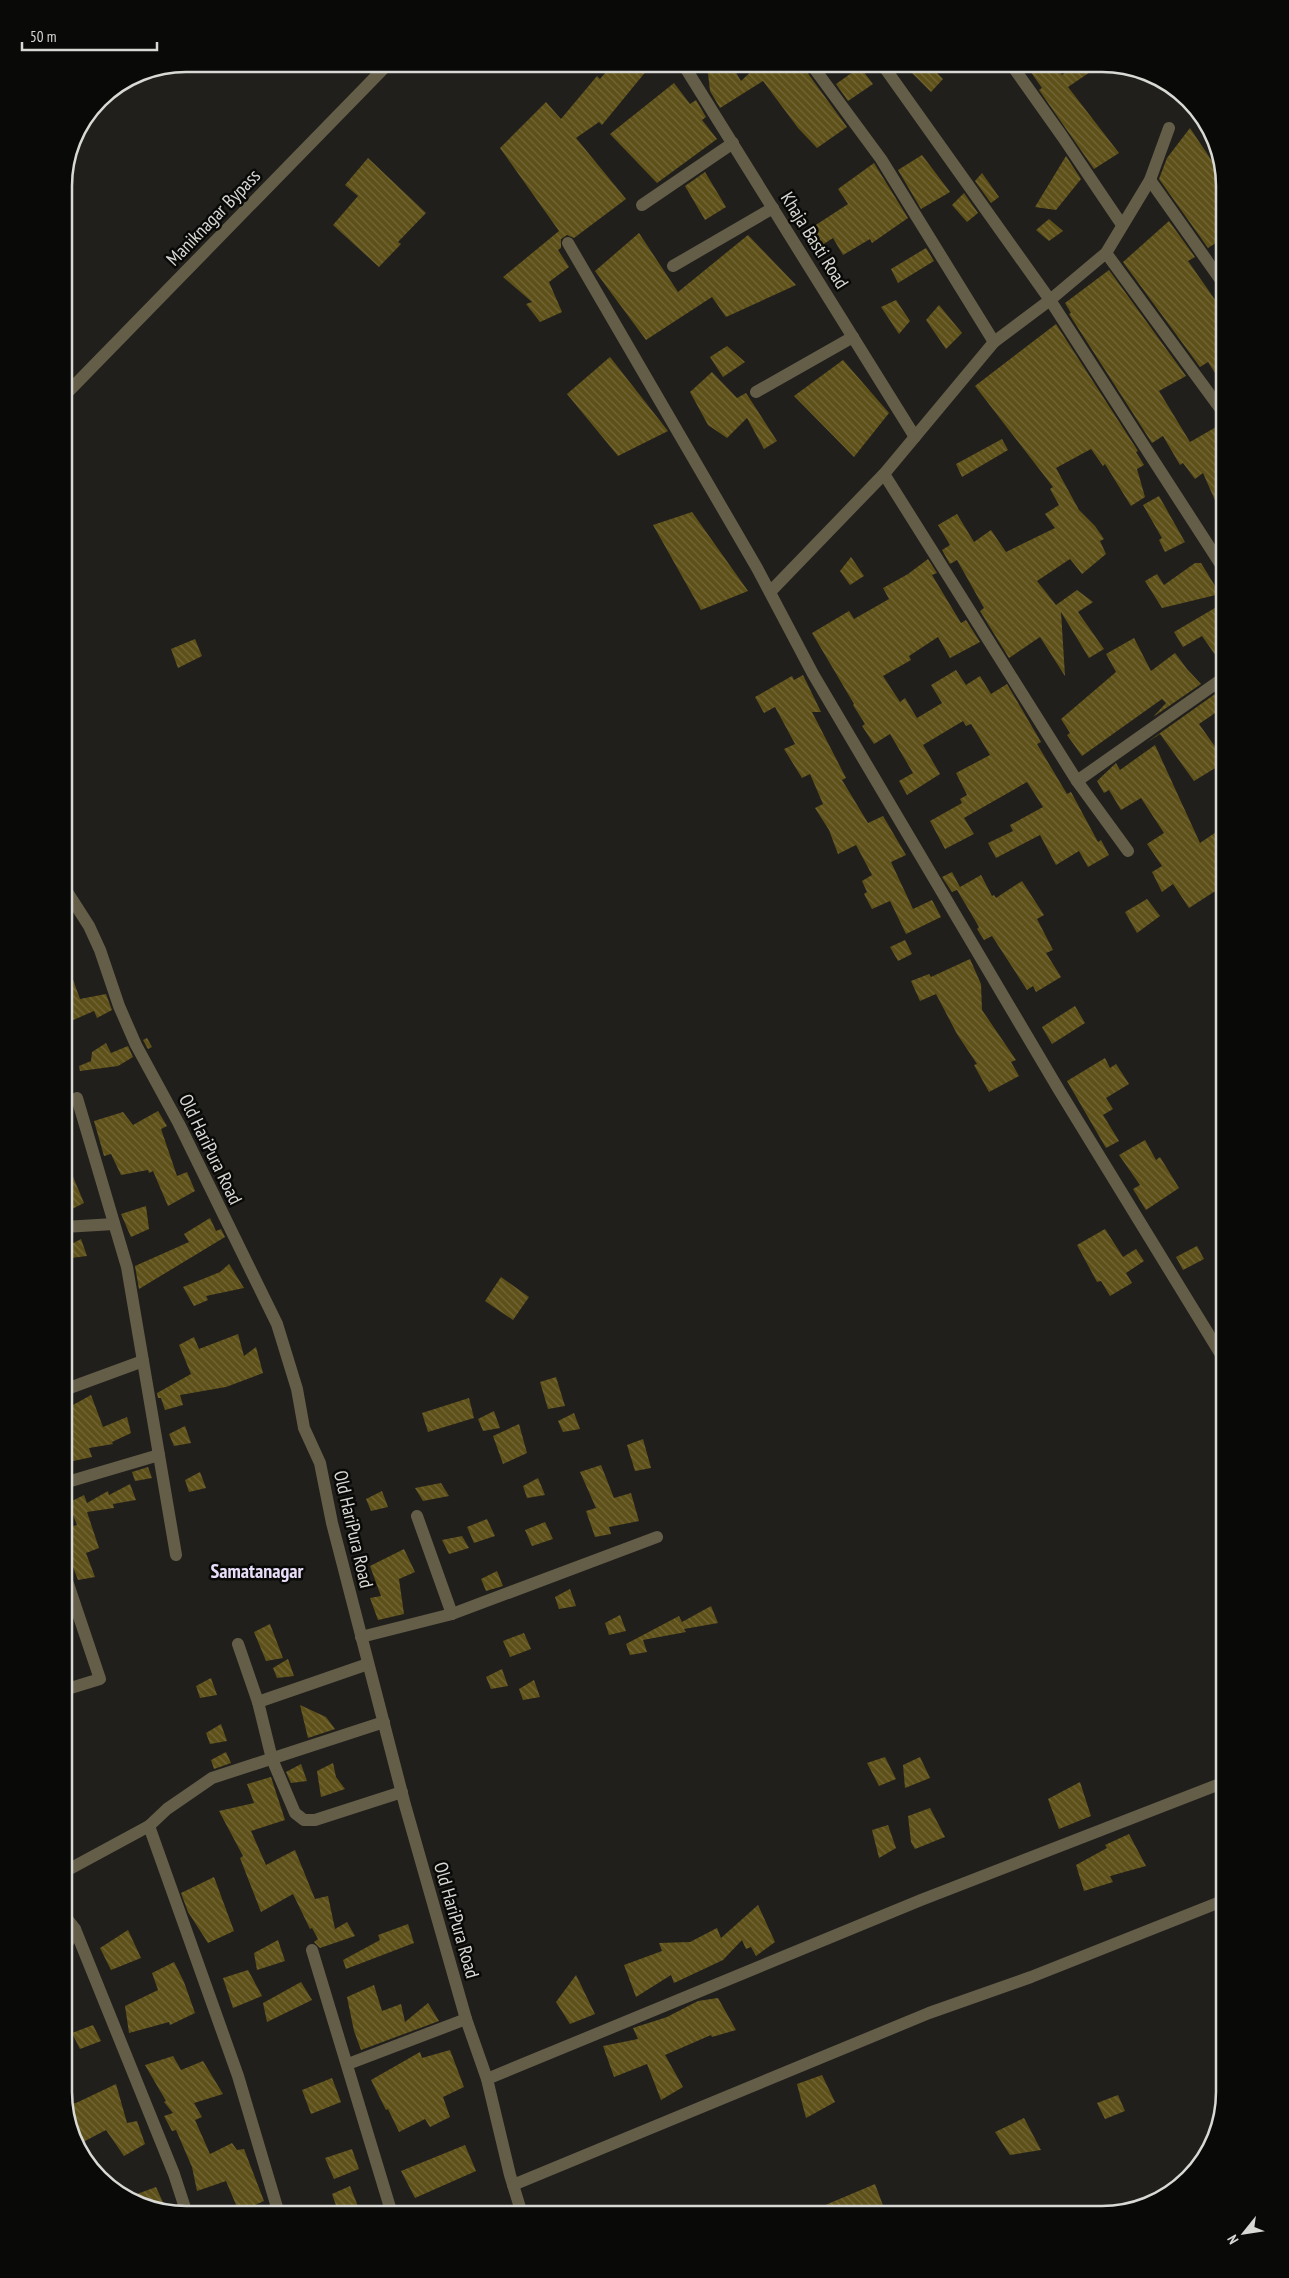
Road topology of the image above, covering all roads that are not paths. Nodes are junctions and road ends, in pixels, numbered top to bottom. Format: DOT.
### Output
graph roads {
  1 [pos="380,72"];
  2 [pos="688,73"];
  3 [pos="817,73"];
  4 [pos="888,73"];
  5 [pos="1017,73"];
  6 [pos="1169,128"];
  7 [pos="733,143"];
  8 [pos="1150,180"];
  9 [pos="642,205"];
  10 [pos="773,208"];
  11 [pos="1122,226"];
  12 [pos="568,243"];
  13 [pos="1106,253"];
  14 [pos="672,266"];
  15 [pos="1216,273"];
  16 [pos="1050,300"];
  17 [pos="853,337"];
  18 [pos="994,342"];
  19 [pos="73,387"];
  20 [pos="756,392"];
  21 [pos="1216,403"];
  22 [pos="915,437"];
  23 [pos="884,474"];
  24 [pos="1216,557"];
  25 [pos="770,592"];
  26 [pos="1216,683"];
  27 [pos="1078,781"];
  28 [pos="1128,851"];
  29 [pos="73,901"];
  30 [pos="77,1098"];
  31 [pos="114,1224"];
  32 [pos="73,1226"];
  33 [pos="1216,1347"];
  34 [pos="143,1361"];
  35 [pos="73,1387"];
  36 [pos="159,1455"];
  37 [pos="73,1480"];
  38 [pos="417,1516"];
  39 [pos="657,1538"];
  40 [pos="176,1555"];
  41 [pos="73,1599"];
  42 [pos="452,1614"];
  43 [pos="361,1637"];
  44 [pos="238,1644"];
  45 [pos="368,1664"];
  46 [pos="73,1687"];
  47 [pos="258,1702"];
  48 [pos="384,1722"];
  49 [pos="272,1759"];
  50 [pos="1216,1785"];
  51 [pos="402,1792"];
  52 [pos="149,1826"];
  53 [pos="73,1867"];
  54 [pos="1216,1904"];
  55 [pos="73,1926"];
  56 [pos="75,1929"];
  57 [pos="73,1933"];
  58 [pos="312,1950"];
  59 [pos="466,2019"];
  60 [pos="348,2064"];
  61 [pos="487,2079"];
  62 [pos="513,2185"];
  63 [pos="184,2205"];
  64 [pos="275,2205"];
  65 [pos="389,2205"];
  66 [pos="519,2205"];
  1 -- 19 [label="street, Maniknagar Bypass"];
  2 -- 7 [label="street, Khaja Basti Road"];
  3 -- 18 [label="street"];
  4 -- 16 [label="street"];
  5 -- 11 [label="street"];
  6 -- 8 [label="street"];
  7 -- 9 [label="street"];
  7 -- 10 [label="street, Khaja Basti Road"];
  8 -- 11 [label="street"];
  8 -- 15 [label="street"];
  10 -- 14 [label="street"];
  10 -- 17 [label="street, Khaja Basti Road"];
  11 -- 13 [label="street"];
  12 -- 25 [label="street"];
  13 -- 16 [label="street"];
  13 -- 21 [label="street"];
  16 -- 18 [label="street"];
  16 -- 24 [label="street"];
  17 -- 20 [label="street"];
  17 -- 22 [label="street, Khaja Basti Road"];
  18 -- 22 [label="street"];
  22 -- 23 [label="street"];
  23 -- 25 [label="street"];
  23 -- 27 [label="street"];
  25 -- 33 [label="street"];
  26 -- 27 [label="street"];
  27 -- 28 [label="street"];
  29 -- 43 [label="street, Old HariPura Road"];
  30 -- 31 [label="street"];
  31 -- 32 [label="street"];
  31 -- 34 [label="street"];
  34 -- 35 [label="street"];
  34 -- 36 [label="street"];
  36 -- 37 [label="street"];
  36 -- 40 [label="street"];
  38 -- 42 [label="street"];
  39 -- 42 [label="street"];
  41 -- 46 [label="street"];
  42 -- 43 [label="street"];
  43 -- 45 [label="street, Old HariPura Road"];
  44 -- 47 [label="street"];
  45 -- 47 [label="street"];
  45 -- 48 [label="street, Old HariPura Road"];
  47 -- 49 [label="street"];
  48 -- 49 [label="street"];
  48 -- 51 [label="street, Old HariPura Road"];
  49 -- 51 [label="street"];
  49 -- 52 [label="street"];
  50 -- 61 [label="street"];
  51 -- 59 [label="street, Old HariPura Road"];
  52 -- 53 [label="street"];
  52 -- 64 [label="street"];
  54 -- 62 [label="street"];
  55 -- 56 [label="street"];
  56 -- 57 [label="street"];
  56 -- 63 [label="street"];
  58 -- 60 [label="street"];
  59 -- 60 [label="street"];
  59 -- 61 [label="street, Old HariPura Road"];
  60 -- 65 [label="street"];
  61 -- 62 [label="street, Old HariPura Road"];
  62 -- 66 [label="street, Old HariPura Road"];
}
